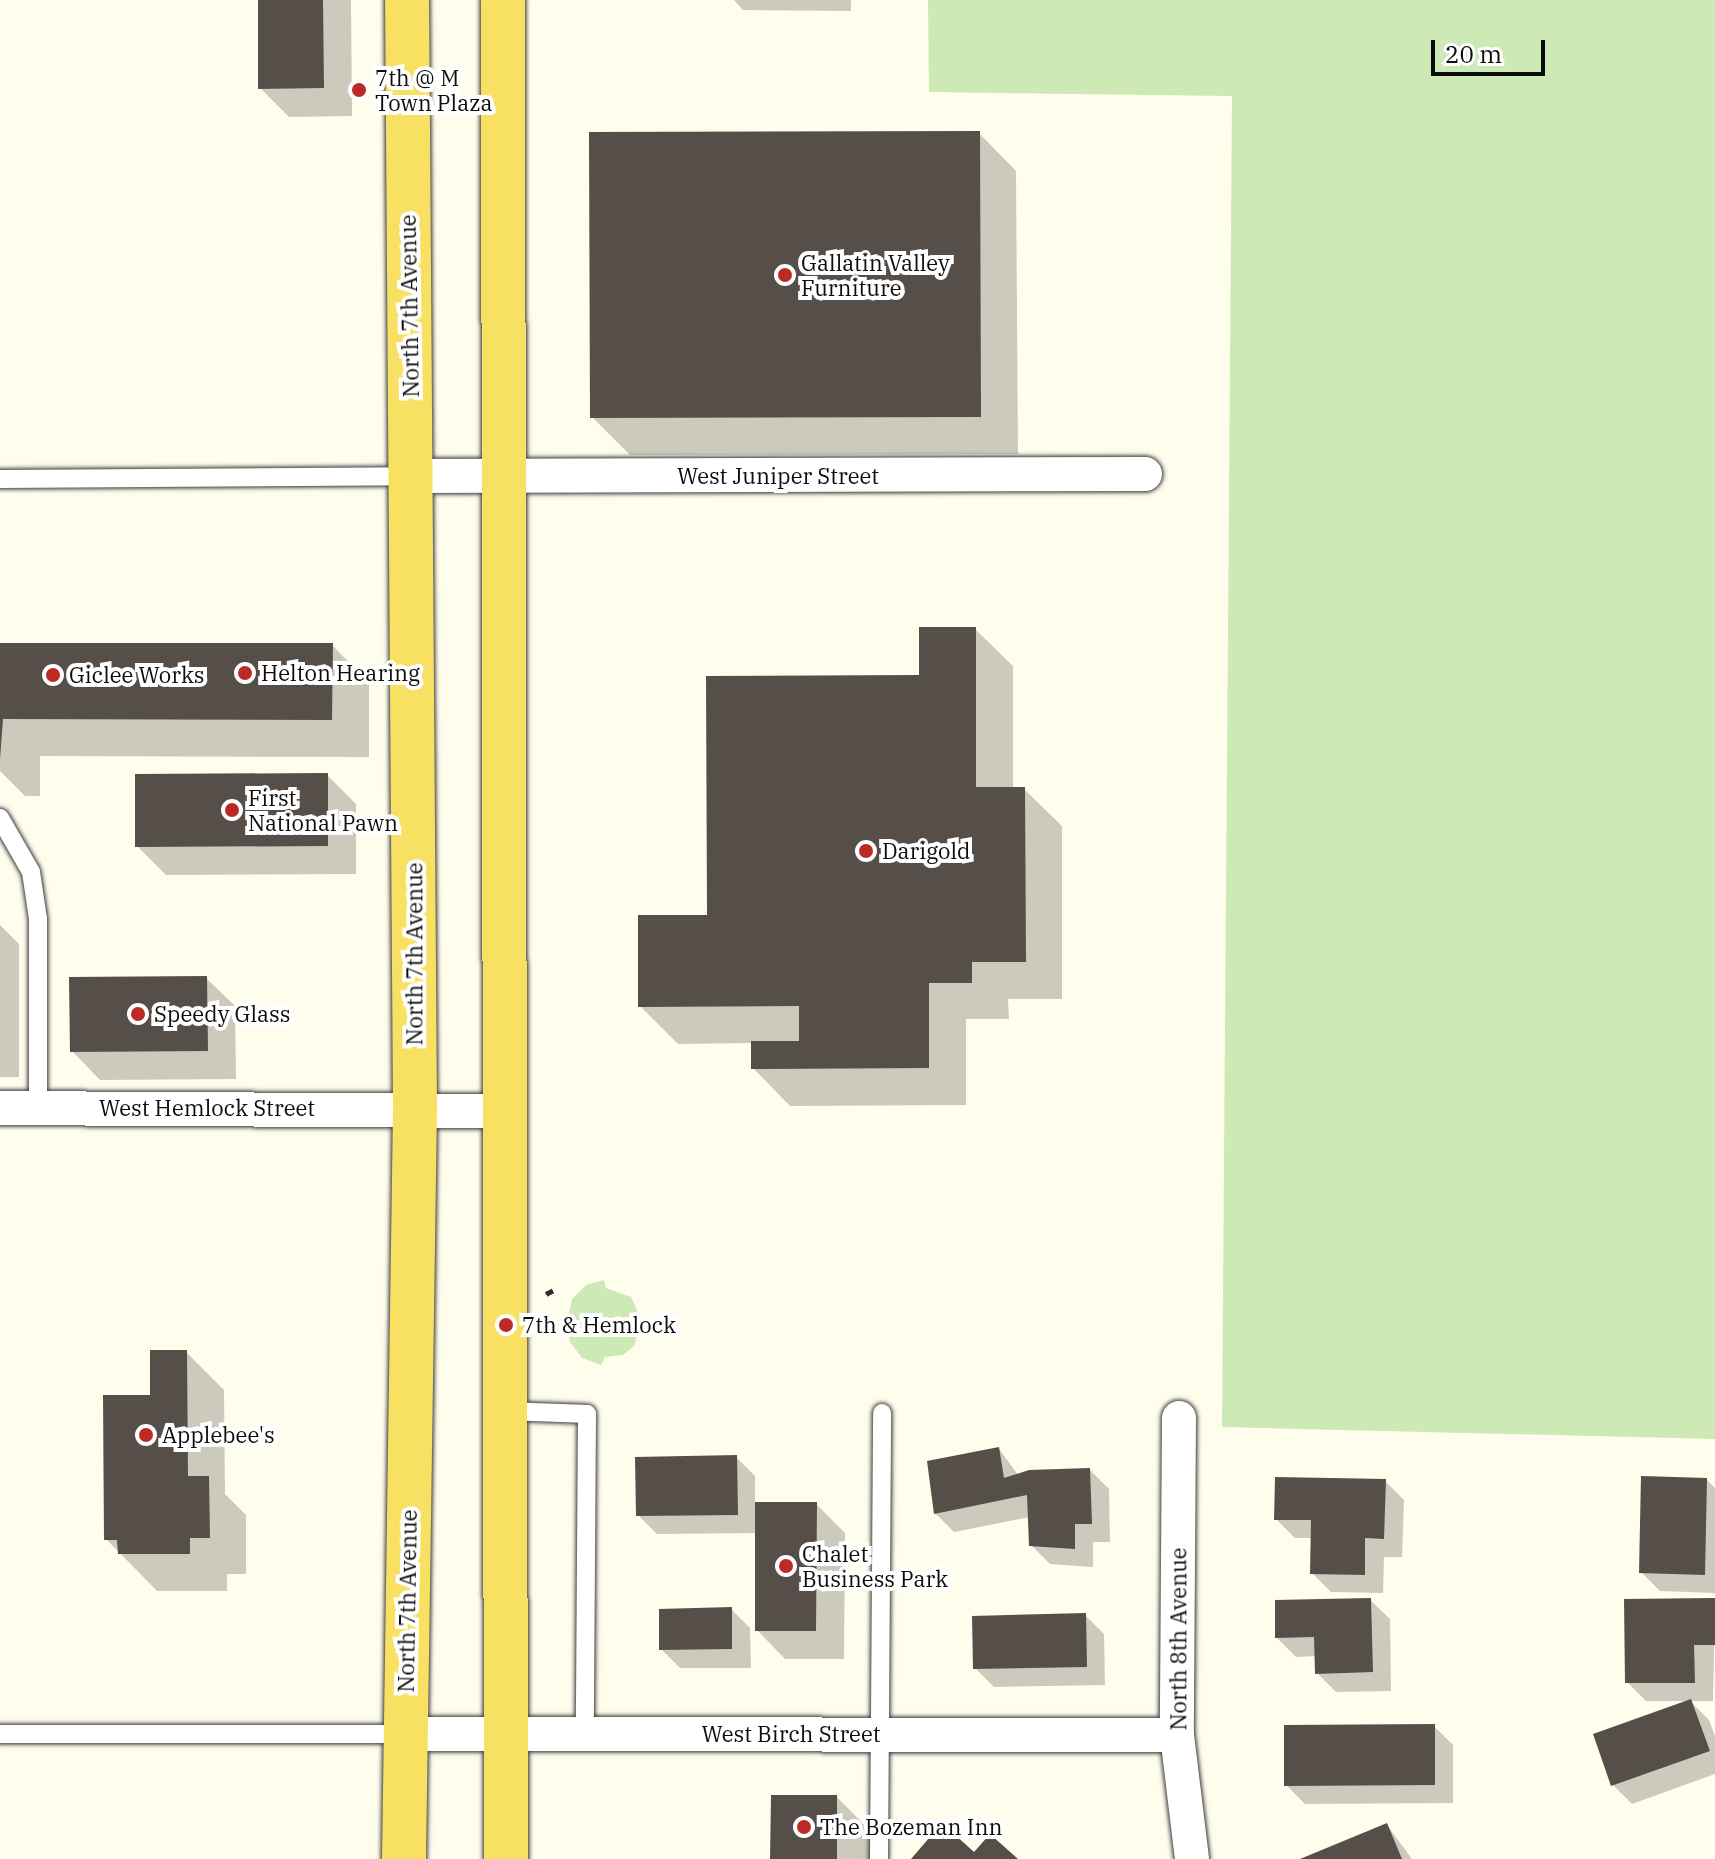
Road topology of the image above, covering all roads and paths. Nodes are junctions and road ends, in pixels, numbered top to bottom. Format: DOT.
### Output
graph roads {
  1 [pos="407,0"];
  2 [pos="503,0"];
  3 [pos="1145,474"];
  4 [pos="411,476"];
  5 [pos="506,476"];
  6 [pos="0,479"];
  7 [pos="0,818"];
  8 [pos="0,1108"];
  9 [pos="38,1108"];
  10 [pos="415,1108"];
  11 [pos="505,1111"];
  12 [pos="506,1411"];
  13 [pos="882,1413"];
  14 [pos="1179,1418"];
  15 [pos="0,1734"];
  16 [pos="405,1734"];
  17 [pos="507,1734"];
  18 [pos="585,1734"];
  19 [pos="878,1734"];
  20 [pos="1177,1735"];
  21 [pos="404,1859"];
  22 [pos="506,1859"];
  23 [pos="879,1859"];
  24 [pos="1192,1859"];
  1 -- 4 [label="main road, North 7th Avenue"];
  2 -- 5 [label="main road"];
  3 -- 5 [label="street, West Juniper Street"];
  4 -- 5 [label="street, West Juniper Street"];
  4 -- 6 [label="lane"];
  4 -- 10 [label="main road, North 7th Avenue"];
  5 -- 11 [label="main road"];
  7 -- 9 [label="lane"];
  8 -- 9 [label="street, West Hemlock Street"];
  9 -- 10 [label="street, West Hemlock Street"];
  10 -- 11 [label="street, West Hemlock Street"];
  10 -- 16 [label="main road, North 7th Avenue"];
  11 -- 12 [label="main road"];
  12 -- 17 [label="main road"];
  12 -- 18 [label="lane"];
  13 -- 19 [label="lane"];
  14 -- 20 [label="street, North 8th Avenue"];
  15 -- 16 [label="lane"];
  16 -- 17 [label="street, West Birch Street"];
  16 -- 21 [label="main road, North 7th Avenue"];
  17 -- 18 [label="street, West Birch Street"];
  17 -- 22 [label="main road"];
  18 -- 19 [label="street, West Birch Street"];
  19 -- 20 [label="street, West Birch Street"];
  19 -- 23 [label="lane"];
  20 -- 24 [label="street, North 8th Avenue"];
}
